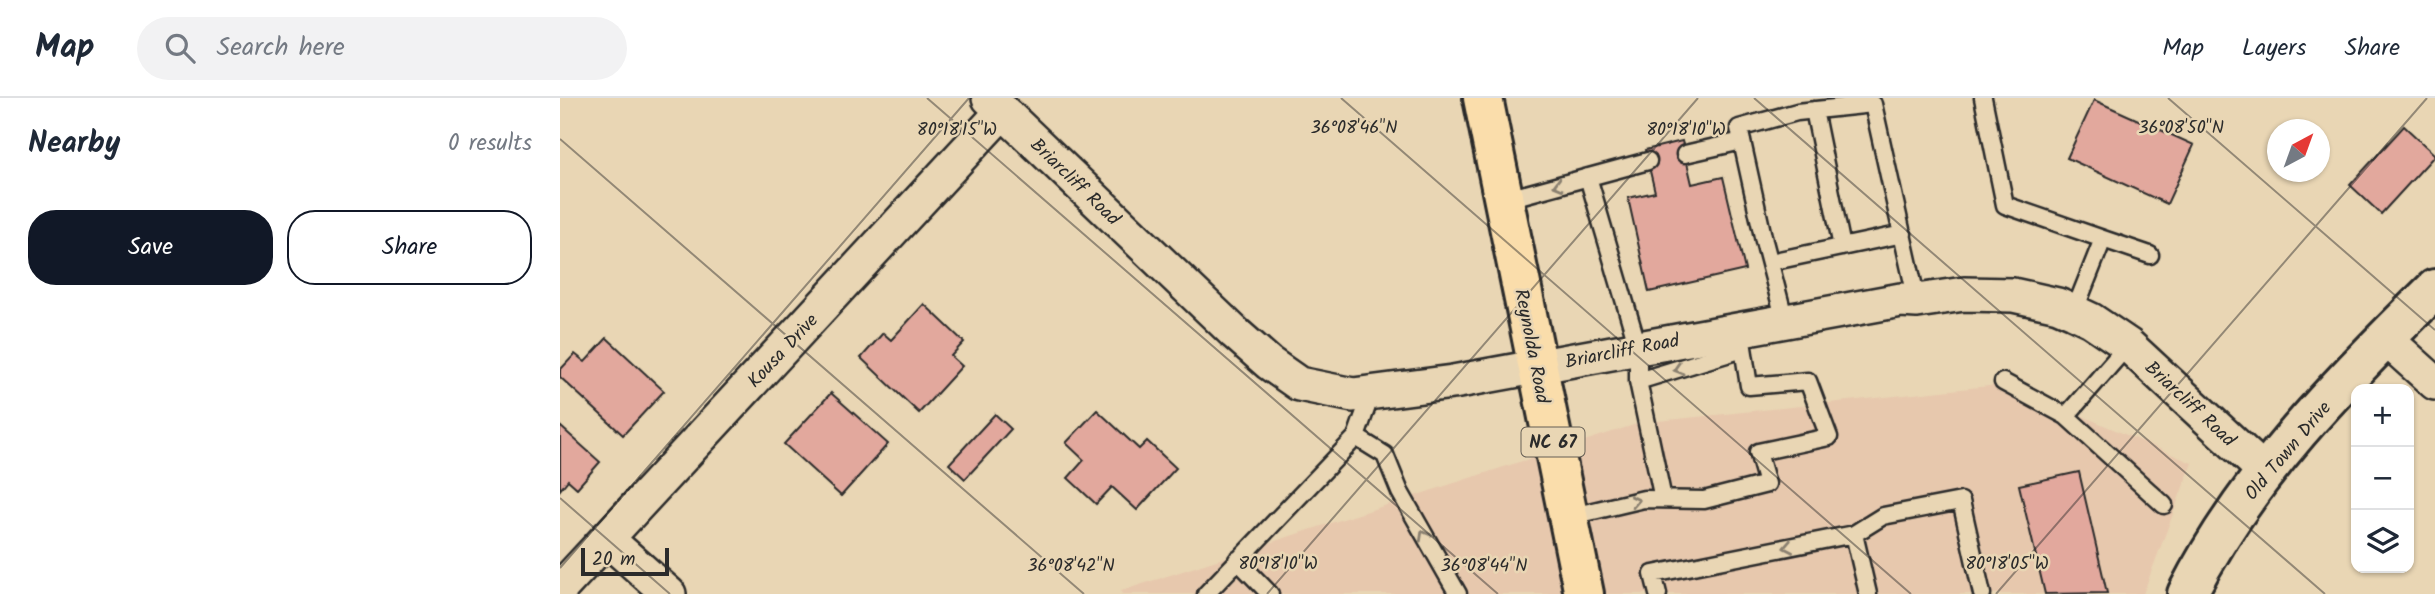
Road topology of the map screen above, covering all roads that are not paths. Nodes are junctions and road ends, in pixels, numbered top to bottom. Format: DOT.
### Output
graph roads {
  1 [pos="1483,98"];
  2 [pos="1983,98"];
  3 [pos="996,105"];
  4 [pos="1814,110"];
  5 [pos="1742,141"];
  6 [pos="1685,153"];
  7 [pos="1648,161"];
  8 [pos="1588,177"];
  9 [pos="1504,200"];
  10 [pos="1903,234"];
  11 [pos="2104,239"];
  12 [pos="1842,247"];
  13 [pos="2150,255"];
  14 [pos="1770,262"];
  15 [pos="2435,289"];
  16 [pos="1917,301"];
  17 [pos="2074,312"];
  18 [pos="1785,321"];
  19 [pos="2385,338"];
  20 [pos="1742,339"];
  21 [pos="2128,345"];
  22 [pos="1638,346"];
  23 [pos="1538,367"];
  24 [pos="1638,381"];
  25 [pos="2003,382"];
  26 [pos="2435,383"];
  27 [pos="1373,392"];
  28 [pos="2066,416"];
  29 [pos="1356,437"];
  30 [pos="2264,471"];
  31 [pos="1663,499"];
  32 [pos="2164,505"];
  33 [pos="1568,517"];
  34 [pos="1854,534"];
  35 [pos="607,539"];
  36 [pos="1237,560"];
  37 [pos="560,589"];
  38 [pos="668,594"];
  39 [pos="1206,594"];
  40 [pos="1270,594"];
  41 [pos="1458,594"];
  42 [pos="1584,594"];
  43 [pos="1658,594"];
  44 [pos="1868,594"];
  45 [pos="1982,594"];
  46 [pos="2187,594"];
  1 -- 9 [label="main road, Reynolda Road / NC 67"];
  2 -- 11 [label="lane"];
  3 -- 27 [label="street, Briarcliff Road"];
  3 -- 35 [label="street, Kousa Drive"];
  4 -- 5 [label="lane"];
  4 -- 10 [label="lane"];
  4 -- 12 [label="lane"];
  5 -- 6 [label="lane"];
  5 -- 14 [label="lane"];
  7 -- 8 [label="lane"];
  8 -- 9 [label="lane, one-way"];
  8 -- 22 [label="lane"];
  9 -- 23 [label="main road, Reynolda Road / NC 67"];
  10 -- 12 [label="lane"];
  10 -- 16 [label="lane"];
  11 -- 13 [label="lane"];
  11 -- 17 [label="lane"];
  12 -- 14 [label="lane"];
  14 -- 18 [label="lane"];
  15 -- 19 [label="street, Old Town Drive"];
  16 -- 17 [label="street, Briarcliff Road"];
  16 -- 18 [label="street, Briarcliff Road"];
  17 -- 21 [label="street, Briarcliff Road"];
  18 -- 20 [label="street, Briarcliff Road"];
  19 -- 26 [label="street"];
  19 -- 30 [label="street, Old Town Drive"];
  20 -- 22 [label="street, Briarcliff Road"];
  20 -- 24 [label="lane, one-way"];
  20 -- 31 [label="lane"];
  21 -- 28 [label="lane"];
  21 -- 30 [label="street, Briarcliff Road"];
  22 -- 23 [label="street, Briarcliff Road"];
  22 -- 24 [label="lane"];
  23 -- 27 [label="street, Briarcliff Road"];
  23 -- 33 [label="main road, Reynolda Road / NC 67"];
  24 -- 31 [label="lane"];
  25 -- 28 [label="lane"];
  27 -- 29 [label="lane"];
  28 -- 32 [label="lane"];
  29 -- 36 [label="lane"];
  41 -- 29 [label="lane, one-way"];
  30 -- 46 [label="street, Old Town Drive"];
  33 -- 31 [label="lane, one-way"];
  33 -- 42 [label="main road, Reynolda Road / NC 67"];
  34 -- 43 [label="lane, one-way"];
  34 -- 44 [label="lane"];
  34 -- 45 [label="lane"];
  35 -- 37 [label="street, Kousa Drive"];
  35 -- 38 [label="street"];
  36 -- 39 [label="lane"];
  36 -- 40 [label="lane"];
}
